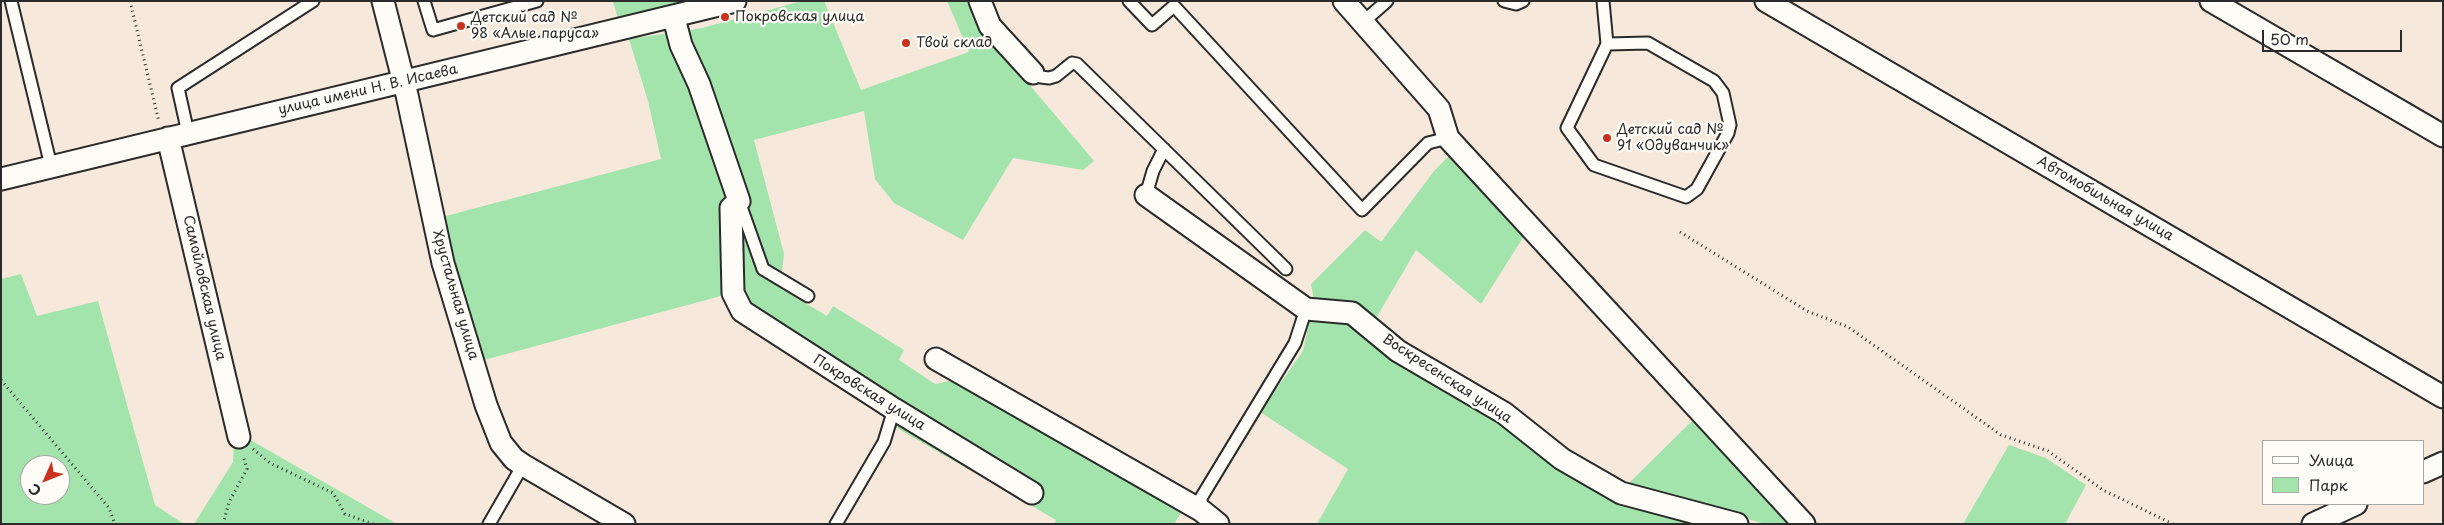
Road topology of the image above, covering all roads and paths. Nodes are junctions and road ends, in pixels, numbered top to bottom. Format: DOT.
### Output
graph roads {
  1 [pos="11,1"];
  2 [pos="130,1"];
  3 [pos="313,1"];
  4 [pos="383,1"];
  5 [pos="424,1"];
  6 [pos="537,1"];
  7 [pos="736,1"];
  8 [pos="980,1"];
  9 [pos="1129,1"];
  10 [pos="1344,1"];
  11 [pos="1387,1"];
  12 [pos="1504,1"];
  13 [pos="1523,1"];
  14 [pos="1603,1"];
  15 [pos="1766,1"];
  16 [pos="2211,1"];
  17 [pos="684,11"];
  18 [pos="1363,22"];
  19 [pos="1607,44"];
  20 [pos="1033,73"];
  21 [pos="403,81"];
  22 [pos="178,136"];
  23 [pos="2443,136"];
  24 [pos="1448,138"];
  25 [pos="1164,149"];
  26 [pos="51,166"];
  27 [pos="1,179"];
  28 [pos="1146,195"];
  29 [pos="738,201"];
  30 [pos="1680,232"];
  31 [pos="1286,269"];
  32 [pos="808,296"];
  33 [pos="1306,308"];
  34 [pos="936,359"];
  35 [pos="1,380"];
  36 [pos="2443,397"];
  37 [pos="894,409"];
  38 [pos="239,438"];
  39 [pos="2443,463"];
  40 [pos="523,465"];
  41 [pos="2424,472"];
  42 [pos="1032,492"];
  43 [pos="2354,505"];
  44 [pos="1210,517"];
  45 [pos="115,524"];
  46 [pos="223,524"];
  47 [pos="373,524"];
  48 [pos="489,524"];
  49 [pos="624,524"];
  50 [pos="836,524"];
  51 [pos="1737,524"];
  52 [pos="1804,524"];
  53 [pos="2173,524"];
  54 [pos="2313,524"];
  1 -- 26 [label="lane"];
  2 -- 22 [label="path"];
  3 -- 22 [label="lane"];
  4 -- 21 [label="street, Хрустальная улица"];
  5 -- 6 [label="lane"];
  7 -- 17 [label="street, улица имени Н. В. Исаева"];
  8 -- 20 [label="street"];
  9 -- 24 [label="lane"];
  10 -- 18 [label="street"];
  11 -- 18 [label="lane"];
  12 -- 13 [label="lane"];
  14 -- 19 [label="lane"];
  15 -- 36 [label="street, Автомобильная улица"];
  16 -- 23 [label="street"];
  17 -- 21 [label="street, улица имени Н. В. Исаева"];
  17 -- 29 [label="street"];
  18 -- 24 [label="street"];
  19 -- 19 [label="lane"];
  20 -- 25 [label="lane"];
  21 -- 22 [label="street, улица имени Н. В. Исаева"];
  21 -- 40 [label="street, Хрустальная улица"];
  22 -- 26 [label="street, улица имени Н. В. Исаева"];
  22 -- 38 [label="street, Самойловская улица"];
  24 -- 52 [label="street"];
  25 -- 28 [label="lane"];
  25 -- 31 [label="lane"];
  26 -- 27 [label="street, улица имени Н. В. Исаева"];
  28 -- 33 [label="street, Воскресенская улица"];
  29 -- 32 [label="lane"];
  29 -- 37 [label="street, Покровская улица"];
  30 -- 53 [label="path"];
  33 -- 44 [label="lane"];
  33 -- 51 [label="street, Воскресенская улица"];
  34 -- 44 [label="street"];
  35 -- 45 [label="path"];
  37 -- 42 [label="street, Покровская улица"];
  37 -- 50 [label="lane"];
  38 -- 46 [label="path"];
  38 -- 47 [label="path"];
  39 -- 41 [label="street"];
  40 -- 48 [label="lane"];
  40 -- 49 [label="street, Хрустальная улица"];
  43 -- 54 [label="street"];
}
